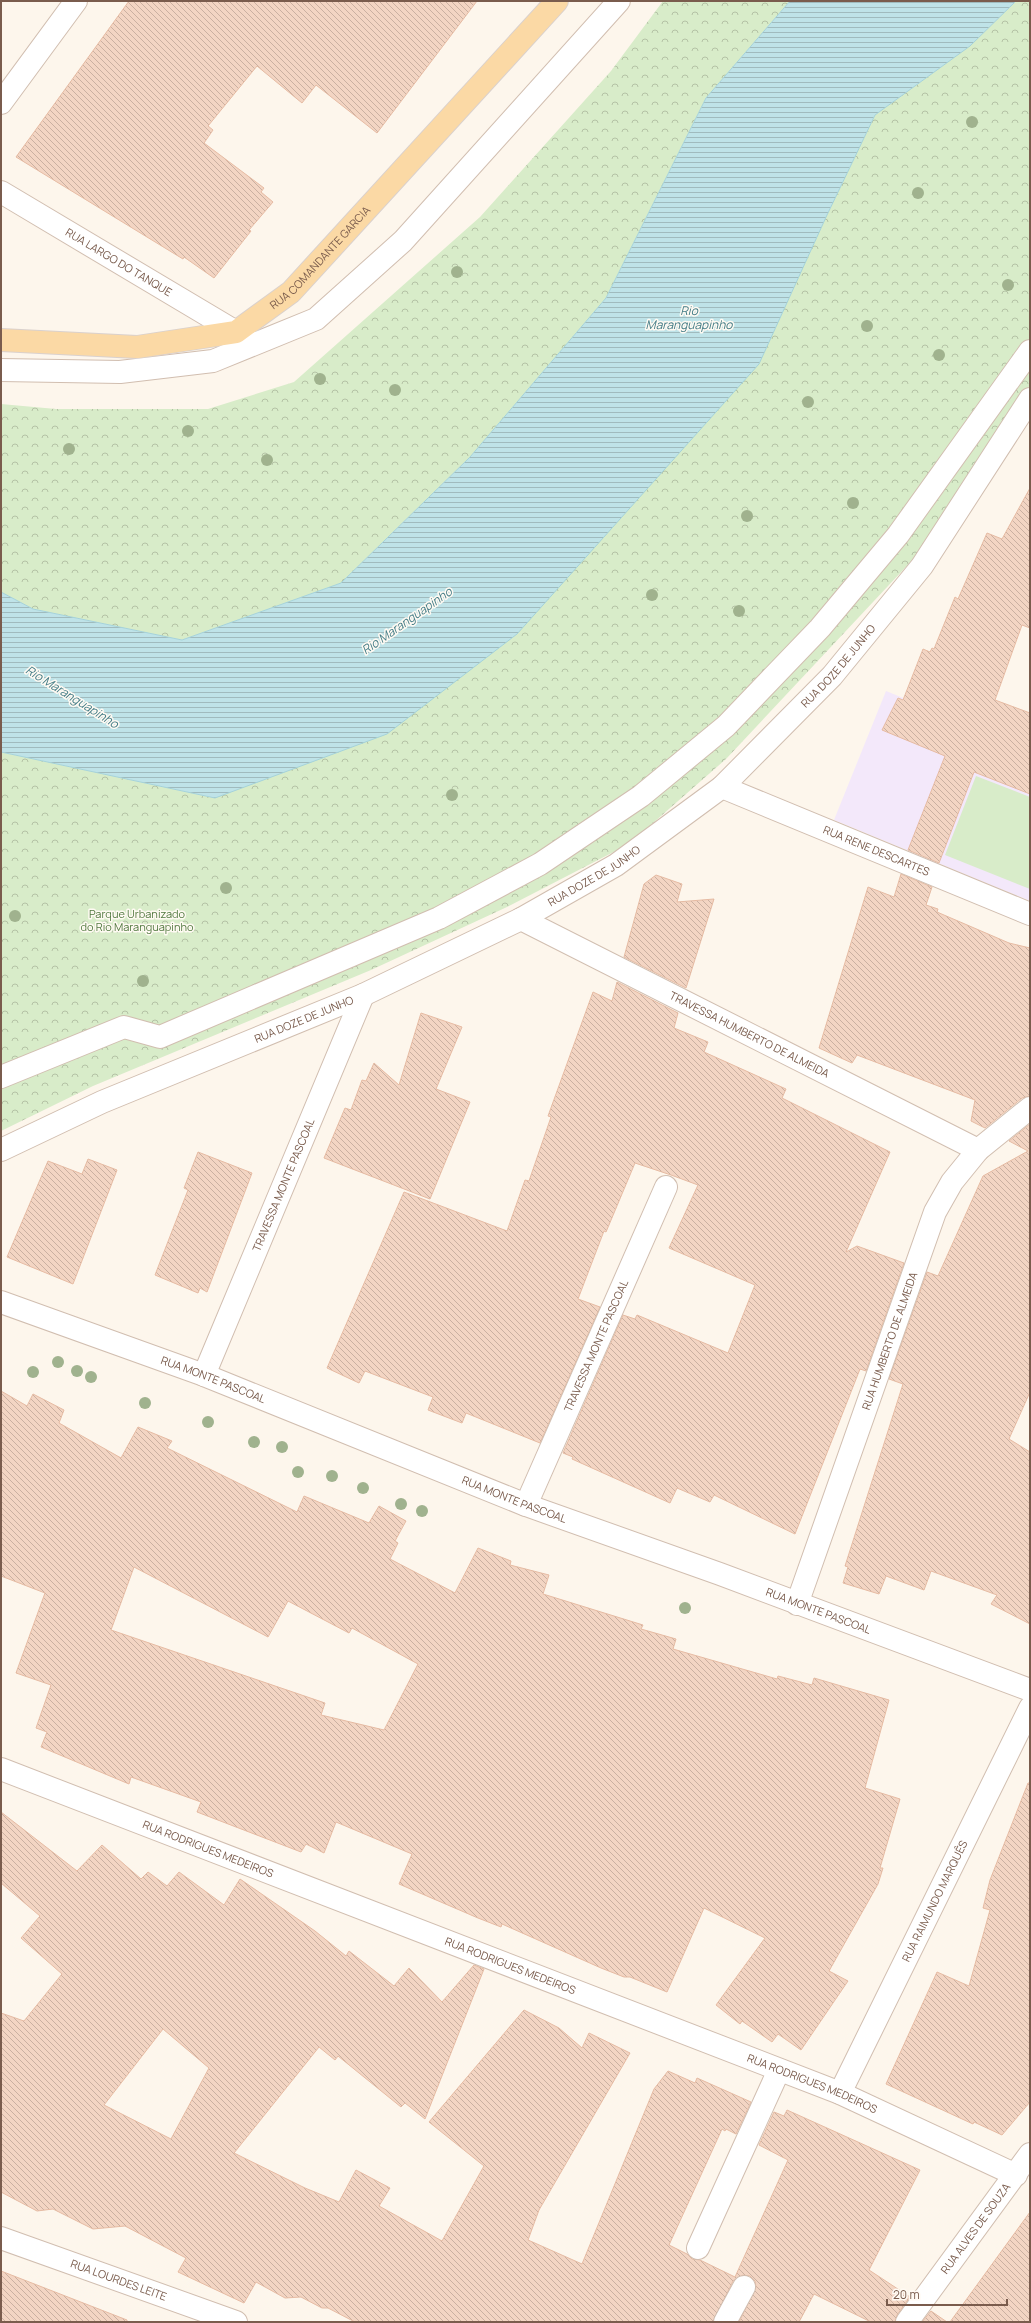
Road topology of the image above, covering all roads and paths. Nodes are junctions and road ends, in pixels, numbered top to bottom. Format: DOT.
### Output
graph roads {
  1 [pos="76,1"];
  2 [pos="557,1"];
  3 [pos="618,1"];
  4 [pos="1,103"];
  5 [pos="1,192"];
  6 [pos="236,332"];
  7 [pos="1,340"];
  8 [pos="1030,351"];
  9 [pos="1,370"];
  10 [pos="1030,399"];
  11 [pos="722,787"];
  12 [pos="1030,914"];
  13 [pos="521,919"];
  14 [pos="363,995"];
  15 [pos="1,1076"];
  16 [pos="1030,1108"];
  17 [pos="1,1150"];
  18 [pos="978,1150"];
  19 [pos="666,1187"];
  20 [pos="1,1302"];
  21 [pos="204,1376"];
  22 [pos="526,1505"];
  23 [pos="797,1604"];
  24 [pos="1030,1690"];
  25 [pos="1030,1708"];
  26 [pos="1,1769"];
  27 [pos="779,2070"];
  28 [pos="840,2093"];
  29 [pos="1030,2154"];
  30 [pos="1016,2175"];
  31 [pos="1,2238"];
  32 [pos="698,2248"];
  33 [pos="744,2287"];
  34 [pos="236,2322"];
  35 [pos="725,2322"];
  36 [pos="907,2322"];
  1 -- 4 [label="street"];
  2 -- 6 [label="main road, RUA COMANDANTE GARCIA"];
  3 -- 9 [label="street"];
  5 -- 6 [label="street, RUA LARGO DO TANQUE"];
  6 -- 7 [label="main road, RUA COMANDANTE GARCIA"];
  8 -- 15 [label="street"];
  10 -- 11 [label="street, RUA DOZE DE JUNHO"];
  11 -- 12 [label="street, RUA RENE DESCARTES"];
  11 -- 13 [label="street, RUA DOZE DE JUNHO"];
  13 -- 14 [label="street, RUA DOZE DE JUNHO"];
  13 -- 18 [label="street, TRAVESSA HUMBERTO DE ALMEIDA"];
  14 -- 17 [label="street, RUA DOZE DE JUNHO"];
  14 -- 21 [label="street, TRAVESSA MONTE PASCOAL"];
  16 -- 18 [label="street, RUA HUMBERTO DE ALMEIDA"];
  18 -- 23 [label="street, RUA HUMBERTO DE ALMEIDA"];
  19 -- 22 [label="street, TRAVESSA MONTE PASCOAL"];
  20 -- 21 [label="street, RUA MONTE PASCOAL"];
  21 -- 22 [label="street, RUA MONTE PASCOAL"];
  22 -- 23 [label="street, RUA MONTE PASCOAL"];
  23 -- 24 [label="street, RUA MONTE PASCOAL"];
  25 -- 28 [label="street, RUA RAIMUNDO MARQUÊS"];
  26 -- 27 [label="street, RUA RODRIGUES MEDEIROS"];
  27 -- 28 [label="street, RUA RODRIGUES MEDEIROS"];
  27 -- 32 [label="street"];
  28 -- 30 [label="street, RUA RODRIGUES MEDEIROS"];
  29 -- 30 [label="street, RUA ALVES DE SOUZA"];
  30 -- 36 [label="street, RUA ALVES DE SOUZA"];
  31 -- 34 [label="street, RUA LOURDES LEITE"];
  33 -- 35 [label="street"];
}
